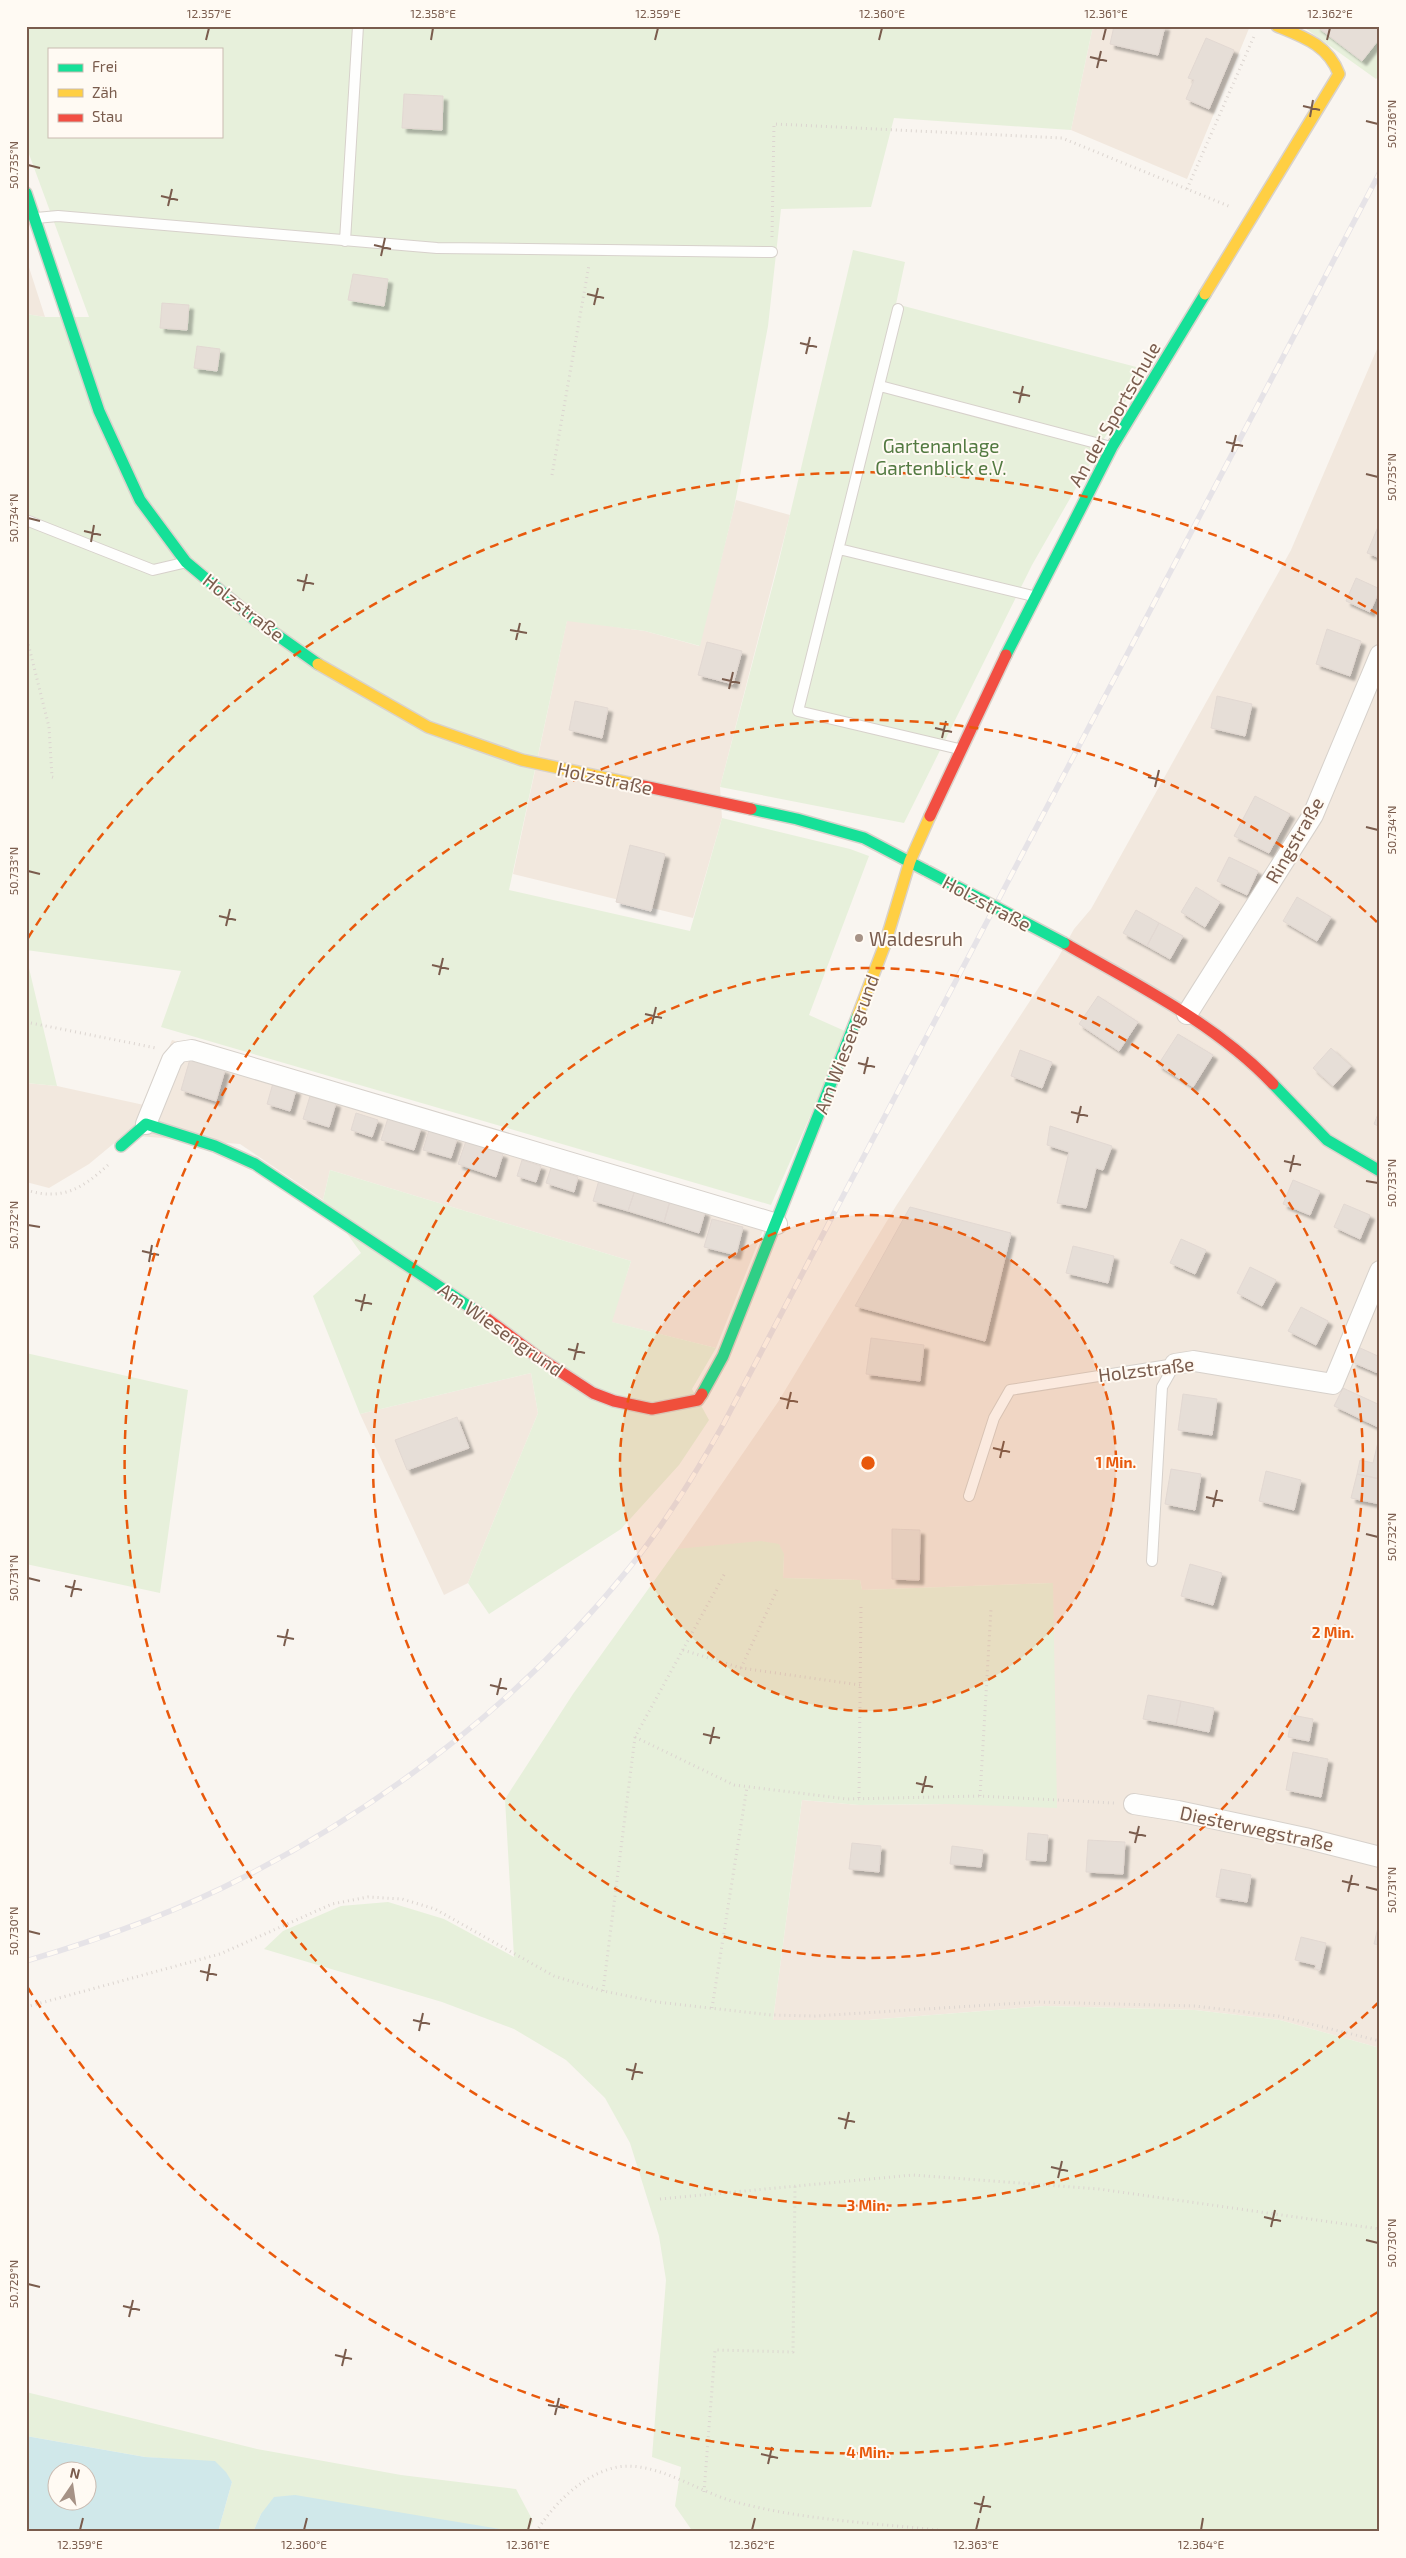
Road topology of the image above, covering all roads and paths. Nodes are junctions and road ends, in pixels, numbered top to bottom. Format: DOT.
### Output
graph roads {
  1 [pos="358,26"];
  2 [pos="1258,26"];
  3 [pos="1277,26"];
  4 [pos="1188,189"];
  5 [pos="30,205"];
  6 [pos="1252,216"];
  7 [pos="345,241"];
  8 [pos="592,249"];
  9 [pos="772,252"];
  10 [pos="898,309"];
  11 [pos="880,386"];
  12 [pos="1112,447"];
  13 [pos="552,475"];
  14 [pos="26,520"];
  15 [pos="839,549"];
  16 [pos="186,562"];
  17 [pos="1034,596"];
  18 [pos="26,635"];
  19 [pos="1380,655"];
  20 [pos="960,749"];
  21 [pos="55,778"];
  22 [pos="910,861"];
  23 [pos="1187,1014"];
  24 [pos="26,1022"];
  25 [pos="179,1052"];
  26 [pos="146,1124"];
  27 [pos="121,1146"];
  28 [pos="1380,1171"];
  29 [pos="26,1190"];
  30 [pos="777,1224"];
  31 [pos="1380,1270"];
  32 [pos="1175,1364"];
  33 [pos="969,1496"];
  34 [pos="1152,1561"];
  35 [pos="725,1573"];
  36 [pos="776,1590"];
  37 [pos="861,1604"];
  38 [pos="991,1609"];
  39 [pos="683,1650"];
  40 [pos="741,1668"];
  41 [pos="860,1685"];
  42 [pos="635,1737"];
  43 [pos="747,1787"];
  44 [pos="980,1796"];
  45 [pos="859,1798"];
  46 [pos="1134,1804"];
  47 [pos="1380,1857"];
  48 [pos="603,1990"];
  49 [pos="26,2007"];
  50 [pos="712,2008"];
  51 [pos="1380,2041"];
  52 [pos="795,2186"];
  53 [pos="660,2198"];
  54 [pos="1380,2229"];
  55 [pos="704,2492"];
  56 [pos="536,2532"];
  57 [pos="954,2532"];
  1 -- 7 [label="lane"];
  2 -- 4 [label="path"];
  3 -- 6 [label="street, An der Sportschule"];
  4 -- 6 [label="path"];
  4 -- 9 [label="path"];
  5 -- 7 [label="lane"];
  5 -- 16 [label="street, Holzstraße"];
  6 -- 12 [label="street, An der Sportschule"];
  7 -- 8 [label="lane"];
  8 -- 9 [label="lane"];
  8 -- 13 [label="path"];
  10 -- 11 [label="lane"];
  11 -- 12 [label="lane"];
  11 -- 15 [label="lane"];
  12 -- 17 [label="street, An der Sportschule"];
  14 -- 16 [label="lane"];
  15 -- 17 [label="lane"];
  15 -- 20 [label="lane"];
  16 -- 22 [label="street, Holzstraße"];
  17 -- 20 [label="street, An der Sportschule"];
  18 -- 21 [label="path"];
  19 -- 23 [label="street, Ringstraße"];
  20 -- 22 [label="street, An der Sportschule"];
  22 -- 23 [label="street, Holzstraße, bridge"];
  22 -- 30 [label="street, Am Wiesengrund"];
  23 -- 28 [label="street, Holzstraße"];
  24 -- 25 [label="path"];
  25 -- 26 [label="street"];
  25 -- 30 [label="street"];
  26 -- 27 [label="street"];
  26 -- 30 [label="street, Am Wiesengrund"];
  27 -- 29 [label="path"];
  31 -- 32 [label="street, Holzstraße"];
  32 -- 33 [label="lane, Holzstraße"];
  32 -- 34 [label="lane"];
  35 -- 39 [label="path"];
  36 -- 40 [label="path"];
  37 -- 41 [label="path"];
  38 -- 44 [label="path"];
  39 -- 40 [label="path"];
  39 -- 42 [label="path"];
  40 -- 41 [label="path"];
  41 -- 45 [label="path"];
  42 -- 43 [label="path"];
  42 -- 48 [label="path"];
  43 -- 45 [label="path"];
  43 -- 50 [label="path"];
  44 -- 45 [label="path"];
  44 -- 46 [label="path"];
  46 -- 47 [label="street, Diesterwegstraße"];
  48 -- 49 [label="path"];
  48 -- 50 [label="path"];
  50 -- 51 [label="path"];
  52 -- 53 [label="path"];
  52 -- 54 [label="path"];
  52 -- 55 [label="path"];
  55 -- 56 [label="path"];
  55 -- 57 [label="path"];
}
